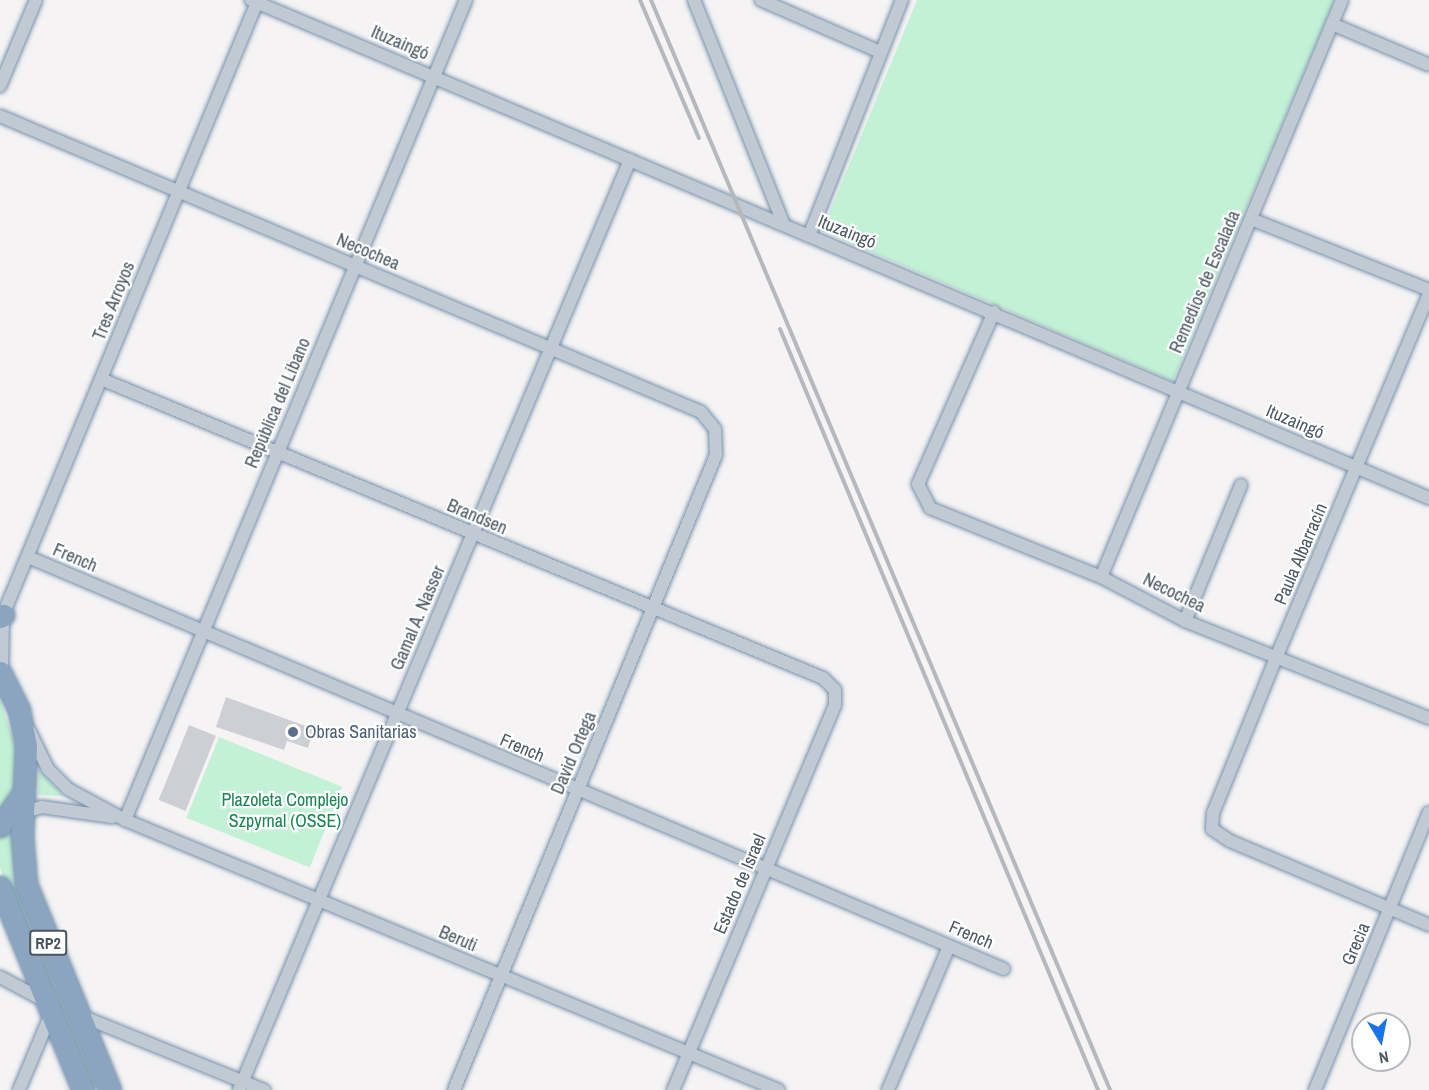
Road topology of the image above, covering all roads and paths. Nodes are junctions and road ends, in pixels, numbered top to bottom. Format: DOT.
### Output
graph roads {
  1 [pos="36,0"];
  2 [pos="466,0"];
  3 [pos="694,0"];
  4 [pos="761,0"];
  5 [pos="902,0"];
  6 [pos="1342,0"];
  7 [pos="256,1"];
  8 [pos="1332,24"];
  9 [pos="880,52"];
  10 [pos="1429,65"];
  11 [pos="433,77"];
  12 [pos="0,86"];
  13 [pos="0,116"];
  14 [pos="630,160"];
  15 [pos="179,192"];
  16 [pos="1251,219"];
  17 [pos="784,225"];
  18 [pos="809,236"];
  19 [pos="355,266"];
  20 [pos="1429,290"];
  21 [pos="1429,294"];
  22 [pos="994,312"];
  23 [pos="550,349"];
  24 [pos="102,379"];
  25 [pos="1178,392"];
  26 [pos="715,429"];
  27 [pos="277,451"];
  28 [pos="1357,468"];
  29 [pos="1241,485"];
  30 [pos="1429,498"];
  31 [pos="472,534"];
  32 [pos="28,557"];
  33 [pos="1101,577"];
  34 [pos="655,610"];
  35 [pos="2,616"];
  36 [pos="1185,621"];
  37 [pos="204,632"];
  38 [pos="1276,658"];
  39 [pos="1,673"];
  40 [pos="835,690"];
  41 [pos="19,711"];
  42 [pos="397,713"];
  43 [pos="1429,718"];
  44 [pos="26,789"];
  45 [pos="577,791"];
  46 [pos="25,811"];
  47 [pos="1429,812"];
  48 [pos="125,820"];
  49 [pos="2,825"];
  50 [pos="766,870"];
  51 [pos="0,887"];
  52 [pos="319,900"];
  53 [pos="1391,908"];
  54 [pos="1429,925"];
  55 [pos="949,946"];
  56 [pos="1004,969"];
  57 [pos="0,977"];
  58 [pos="501,977"];
  59 [pos="50,1008"];
  60 [pos="78,1014"];
  61 [pos="689,1053"];
  62 [pos="241,1086"];
  63 [pos="19,1090"];
  64 [pos="83,1090"];
  65 [pos="110,1090"];
  66 [pos="264,1090"];
  67 [pos="454,1090"];
  68 [pos="673,1090"];
  69 [pos="778,1090"];
  70 [pos="888,1090"];
  71 [pos="1315,1090"];
  1 -- 12 [label="street"];
  2 -- 11 [label="street, República del Líbano"];
  3 -- 17 [label="street"];
  4 -- 9 [label="street"];
  5 -- 9 [label="street"];
  6 -- 8 [label="street, Remedios de Escalada"];
  7 -- 11 [label="street, Ituzaingó"];
  7 -- 15 [label="street, Tres Arroyos"];
  8 -- 10 [label="street"];
  8 -- 16 [label="street, Remedios de Escalada"];
  9 -- 18 [label="street"];
  11 -- 14 [label="street, Ituzaingó"];
  11 -- 19 [label="street, República del Líbano"];
  13 -- 15 [label="street, Necochea"];
  14 -- 17 [label="street, Ituzaingó"];
  14 -- 23 [label="street, Gamal A. Nasser"];
  15 -- 19 [label="street, Necochea"];
  15 -- 24 [label="street, Tres Arroyos"];
  16 -- 20 [label="street"];
  16 -- 25 [label="street, Remedios de Escalada"];
  17 -- 18 [label="street, Ituzaingó"];
  18 -- 22 [label="street, Ituzaingó"];
  19 -- 23 [label="street, Necochea"];
  19 -- 27 [label="street, República del Líbano"];
  21 -- 28 [label="street, Paula Albarracín"];
  22 -- 25 [label="street, Ituzaingó"];
  22 -- 33 [label="street, Necochea"];
  23 -- 26 [label="street, Necochea"];
  23 -- 31 [label="street, Gamal A. Nasser"];
  24 -- 27 [label="street, Brandsen"];
  24 -- 32 [label="street, Tres Arroyos"];
  25 -- 28 [label="street, Ituzaingó"];
  25 -- 33 [label="street, Remedios de Escalada"];
  26 -- 34 [label="street, David Ortega"];
  27 -- 31 [label="street, Brandsen"];
  27 -- 37 [label="street, República del Líbano"];
  28 -- 30 [label="street, Ituzaingó"];
  28 -- 38 [label="street, Paula Albarracín"];
  29 -- 36 [label="street"];
  31 -- 34 [label="street, Brandsen"];
  31 -- 42 [label="street, Gamal A. Nasser"];
  32 -- 35 [label="street, Tres Arroyos"];
  32 -- 37 [label="street, French"];
  33 -- 36 [label="street, Necochea"];
  34 -- 40 [label="street, Brandsen"];
  34 -- 45 [label="street, David Ortega"];
  35 -- 39 [label="street"];
  36 -- 38 [label="street, Necochea"];
  37 -- 42 [label="street, French"];
  37 -- 48 [label="street, República del Líbano"];
  38 -- 43 [label="street, Necochea"];
  38 -- 53 [label="street, Paula Albarracín"];
  39 -- 41 [label="highway, RP2"];
  40 -- 50 [label="street, Estado de Israel"];
  41 -- 44 [label="highway, RP2"];
  41 -- 48 [label="street, Beruti"];
  42 -- 45 [label="street, French"];
  42 -- 52 [label="street, Gamal A. Nasser"];
  44 -- 46 [label="highway, RP2"];
  44 -- 49 [label="highway"];
  45 -- 50 [label="street, French"];
  45 -- 58 [label="street, David Ortega"];
  46 -- 48 [label="street, Beruti"];
  46 -- 49 [label="street, Beruti"];
  46 -- 60 [label="highway, RP2"];
  47 -- 53 [label="street, Grecia"];
  48 -- 52 [label="street, Beruti"];
  50 -- 55 [label="street, French"];
  50 -- 61 [label="street, Estado de Israel"];
  51 -- 59 [label="highway, RP2"];
  52 -- 58 [label="street, Beruti"];
  52 -- 62 [label="street, Gamal A. Nasser"];
  53 -- 54 [label="street"];
  53 -- 71 [label="street, Grecia"];
  55 -- 56 [label="street, French"];
  55 -- 70 [label="street"];
  57 -- 59 [label="street"];
  58 -- 61 [label="street, Beruti"];
  58 -- 67 [label="street, David Ortega"];
  59 -- 63 [label="street"];
  59 -- 64 [label="highway, RP2"];
  60 -- 62 [label="street"];
  60 -- 65 [label="highway, RP2"];
  61 -- 68 [label="street, Estado de Israel"];
  61 -- 69 [label="street, Beruti"];
  62 -- 66 [label="street"];
}
